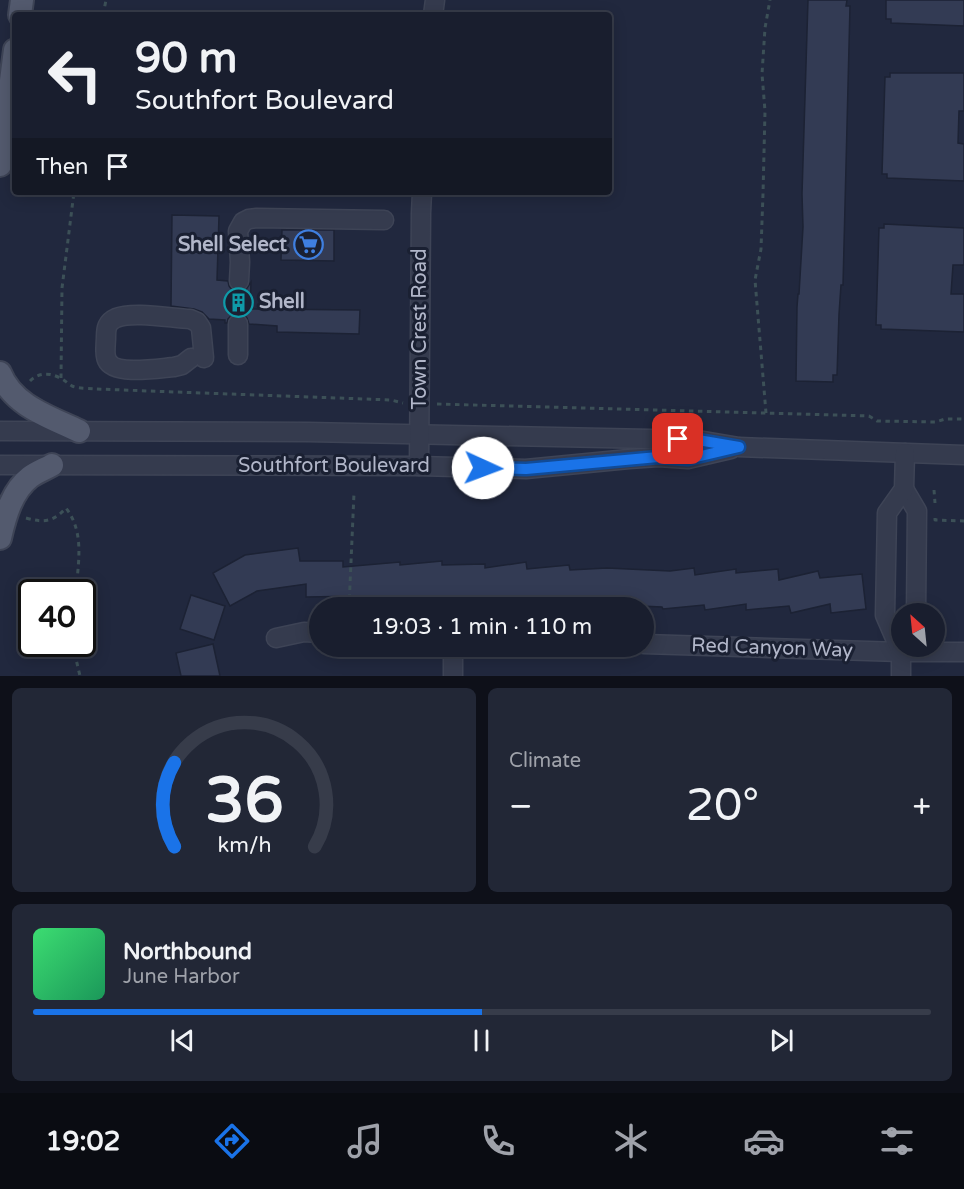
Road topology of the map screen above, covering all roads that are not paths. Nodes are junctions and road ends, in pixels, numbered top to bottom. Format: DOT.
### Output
graph roads {
  1 [pos="12,73"];
  2 [pos="0,165"];
  3 [pos="422,195"];
  4 [pos="384,220"];
  5 [pos="239,281"];
  6 [pos="238,324"];
  7 [pos="238,355"];
  8 [pos="198,358"];
  9 [pos="0,373"];
  10 [pos="0,431"];
  11 [pos="79,431"];
  12 [pos="419,434"];
  13 [pos="739,447"];
  14 [pos="905,453"];
  15 [pos="964,455"];
  16 [pos="0,465"];
  17 [pos="52,465"];
  18 [pos="418,466"];
  19 [pos="903,489"];
  20 [pos="0,538"];
  21 [pos="915,603"];
  22 [pos="891,627"];
  23 [pos="309,632"];
  24 [pos="276,638"];
  25 [pos="654,644"];
  26 [pos="891,649"];
  27 [pos="945,651"];
  28 [pos="964,652"];
  29 [pos="453,657"];
  30 [pos="902,657"];
  31 [pos="453,676"];
  32 [pos="901,676"];
  1 -- 2 [label="main road"];
  3 -- 12 [label="street, Town Crest Road"];
  4 -- 5 [label="street"];
  6 -- 7 [label="street"];
  8 -- 8 [label="street"];
  9 -- 11 [label="main road"];
  10 -- 11 [label="street, Southfort Boulevard"];
  11 -- 12 [label="street, Southfort Boulevard"];
  12 -- 13 [label="street, Southfort Boulevard"];
  12 -- 18 [label="street, Town Crest Road"];
  13 -- 14 [label="street, Southfort Boulevard"];
  13 -- 18 [label="street, Southfort Boulevard"];
  14 -- 15 [label="street, Southfort Boulevard"];
  14 -- 19 [label="street"];
  16 -- 17 [label="street, Southfort Boulevard"];
  17 -- 18 [label="street, Southfort Boulevard"];
  17 -- 20 [label="main road"];
  19 -- 21 [label="street"];
  19 -- 22 [label="street"];
  23 -- 24 [label="street"];
  25 -- 26 [label="street, Red Canyon Way"];
  27 -- 28 [label="street, Red Canyon Way"];
  29 -- 31 [label="street"];
  30 -- 32 [label="street"];
}
